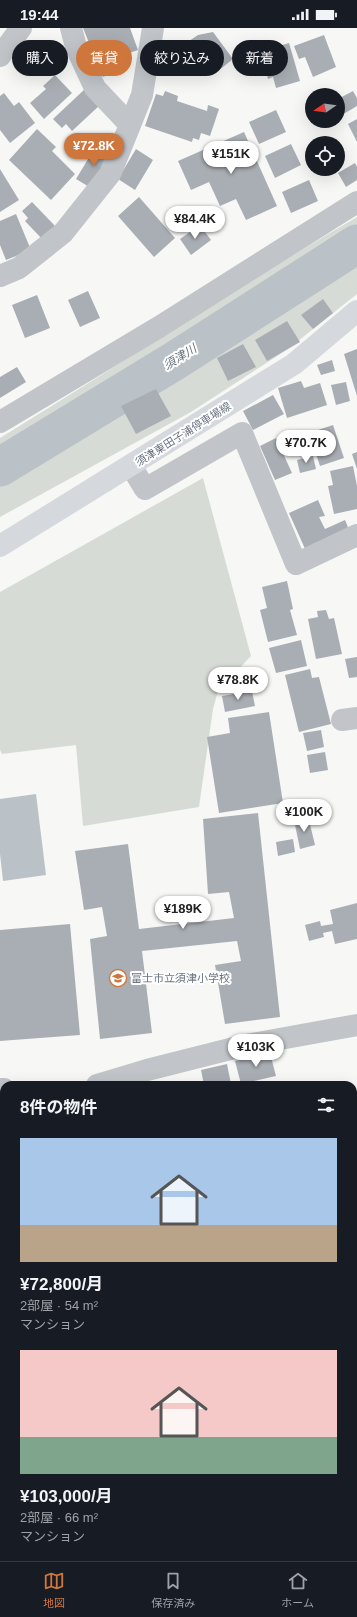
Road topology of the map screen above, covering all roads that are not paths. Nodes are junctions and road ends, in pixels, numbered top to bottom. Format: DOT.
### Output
graph roads {
  1 [pos="21,28"];
  2 [pos="71,28"];
  3 [pos="153,28"];
  4 [pos="0,56"];
  5 [pos="130,125"];
  6 [pos="357,202"];
  7 [pos="0,276"];
  8 [pos="357,311"];
  9 [pos="0,422"];
  10 [pos="131,466"];
  11 [pos="357,535"];
  12 [pos="0,546"];
  13 [pos="357,1025"];
  14 [pos="148,1078"];
  15 [pos="126,1081"];
  1 -- 4 [label="street"];
  2 -- 5 [label="street"];
  3 -- 5 [label="street"];
  5 -- 7 [label="street"];
  6 -- 9 [label="street"];
  8 -- 10 [label="main road, 須津東田子浦停車場線"];
  10 -- 11 [label="street"];
  10 -- 12 [label="main road, 須津東田子浦停車場線"];
  13 -- 14 [label="street"];
  14 -- 15 [label="street"];
}
